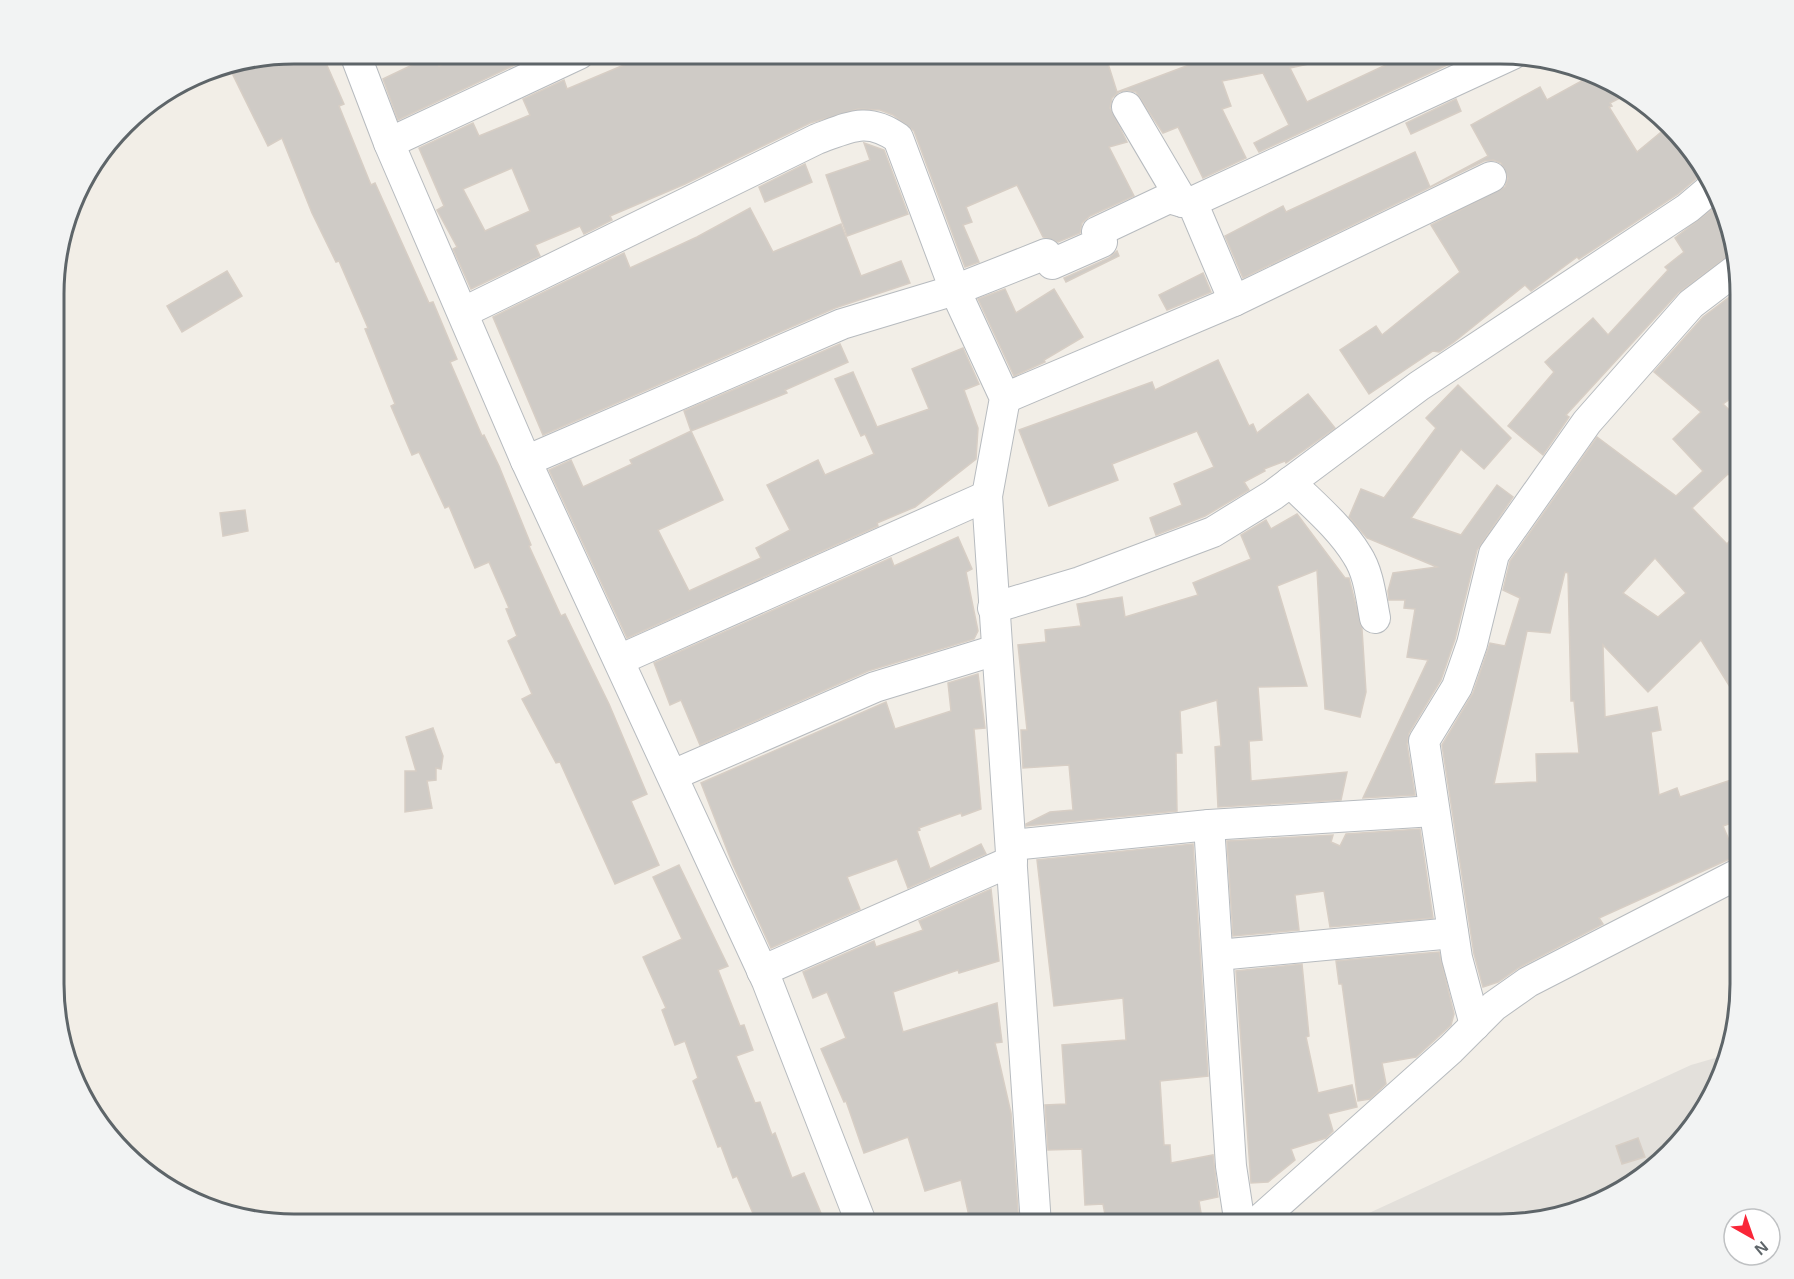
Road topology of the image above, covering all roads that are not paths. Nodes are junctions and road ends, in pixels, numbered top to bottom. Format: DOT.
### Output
graph roads {
  1 [pos="359,64"];
  2 [pos="558,64"];
  3 [pos="1491,64"];
  4 [pos="1128,107"];
  5 [pos="389,143"];
  6 [pos="1491,177"];
  7 [pos="1706,193"];
  8 [pos="1187,202"];
  9 [pos="1729,275"];
  10 [pos="956,290"];
  11 [pos="1234,300"];
  12 [pos="464,312"];
  13 [pos="1005,398"];
  14 [pos="526,461"];
  15 [pos="1290,482"];
  16 [pos="987,496"];
  17 [pos="993,608"];
  18 [pos="1375,618"];
  19 [pos="996,650"];
  20 [pos="619,660"];
  21 [pos="673,775"];
  22 [pos="1434,811"];
  23 [pos="1209,825"];
  24 [pos="1012,853"];
  25 [pos="1730,878"];
  26 [pos="1453,933"];
  27 [pos="1218,955"];
  28 [pos="762,971"];
  29 [pos="1474,1025"];
  30 [pos="858,1214"];
  31 [pos="1035,1214"];
  32 [pos="1239,1214"];
  33 [pos="1266,1214"];
  1 -- 5 [label="street"];
  2 -- 5 [label="street"];
  3 -- 8 [label="street"];
  4 -- 8 [label="street"];
  5 -- 12 [label="street"];
  6 -- 11 [label="street"];
  7 -- 15 [label="street"];
  8 -- 10 [label="street"];
  8 -- 11 [label="street"];
  9 -- 22 [label="street"];
  10 -- 12 [label="street"];
  10 -- 13 [label="street"];
  10 -- 14 [label="street"];
  11 -- 13 [label="street"];
  12 -- 14 [label="street"];
  13 -- 16 [label="street"];
  14 -- 20 [label="street"];
  15 -- 17 [label="street"];
  15 -- 18 [label="street"];
  16 -- 17 [label="street"];
  16 -- 20 [label="street"];
  17 -- 19 [label="street"];
  19 -- 21 [label="street"];
  19 -- 24 [label="street"];
  20 -- 21 [label="street"];
  21 -- 28 [label="street"];
  22 -- 23 [label="street"];
  22 -- 26 [label="street"];
  23 -- 24 [label="street"];
  23 -- 27 [label="street"];
  24 -- 28 [label="street"];
  24 -- 31 [label="street"];
  25 -- 29 [label="street"];
  26 -- 27 [label="street"];
  26 -- 29 [label="street"];
  27 -- 32 [label="street"];
  28 -- 30 [label="street"];
  29 -- 33 [label="street"];
}
